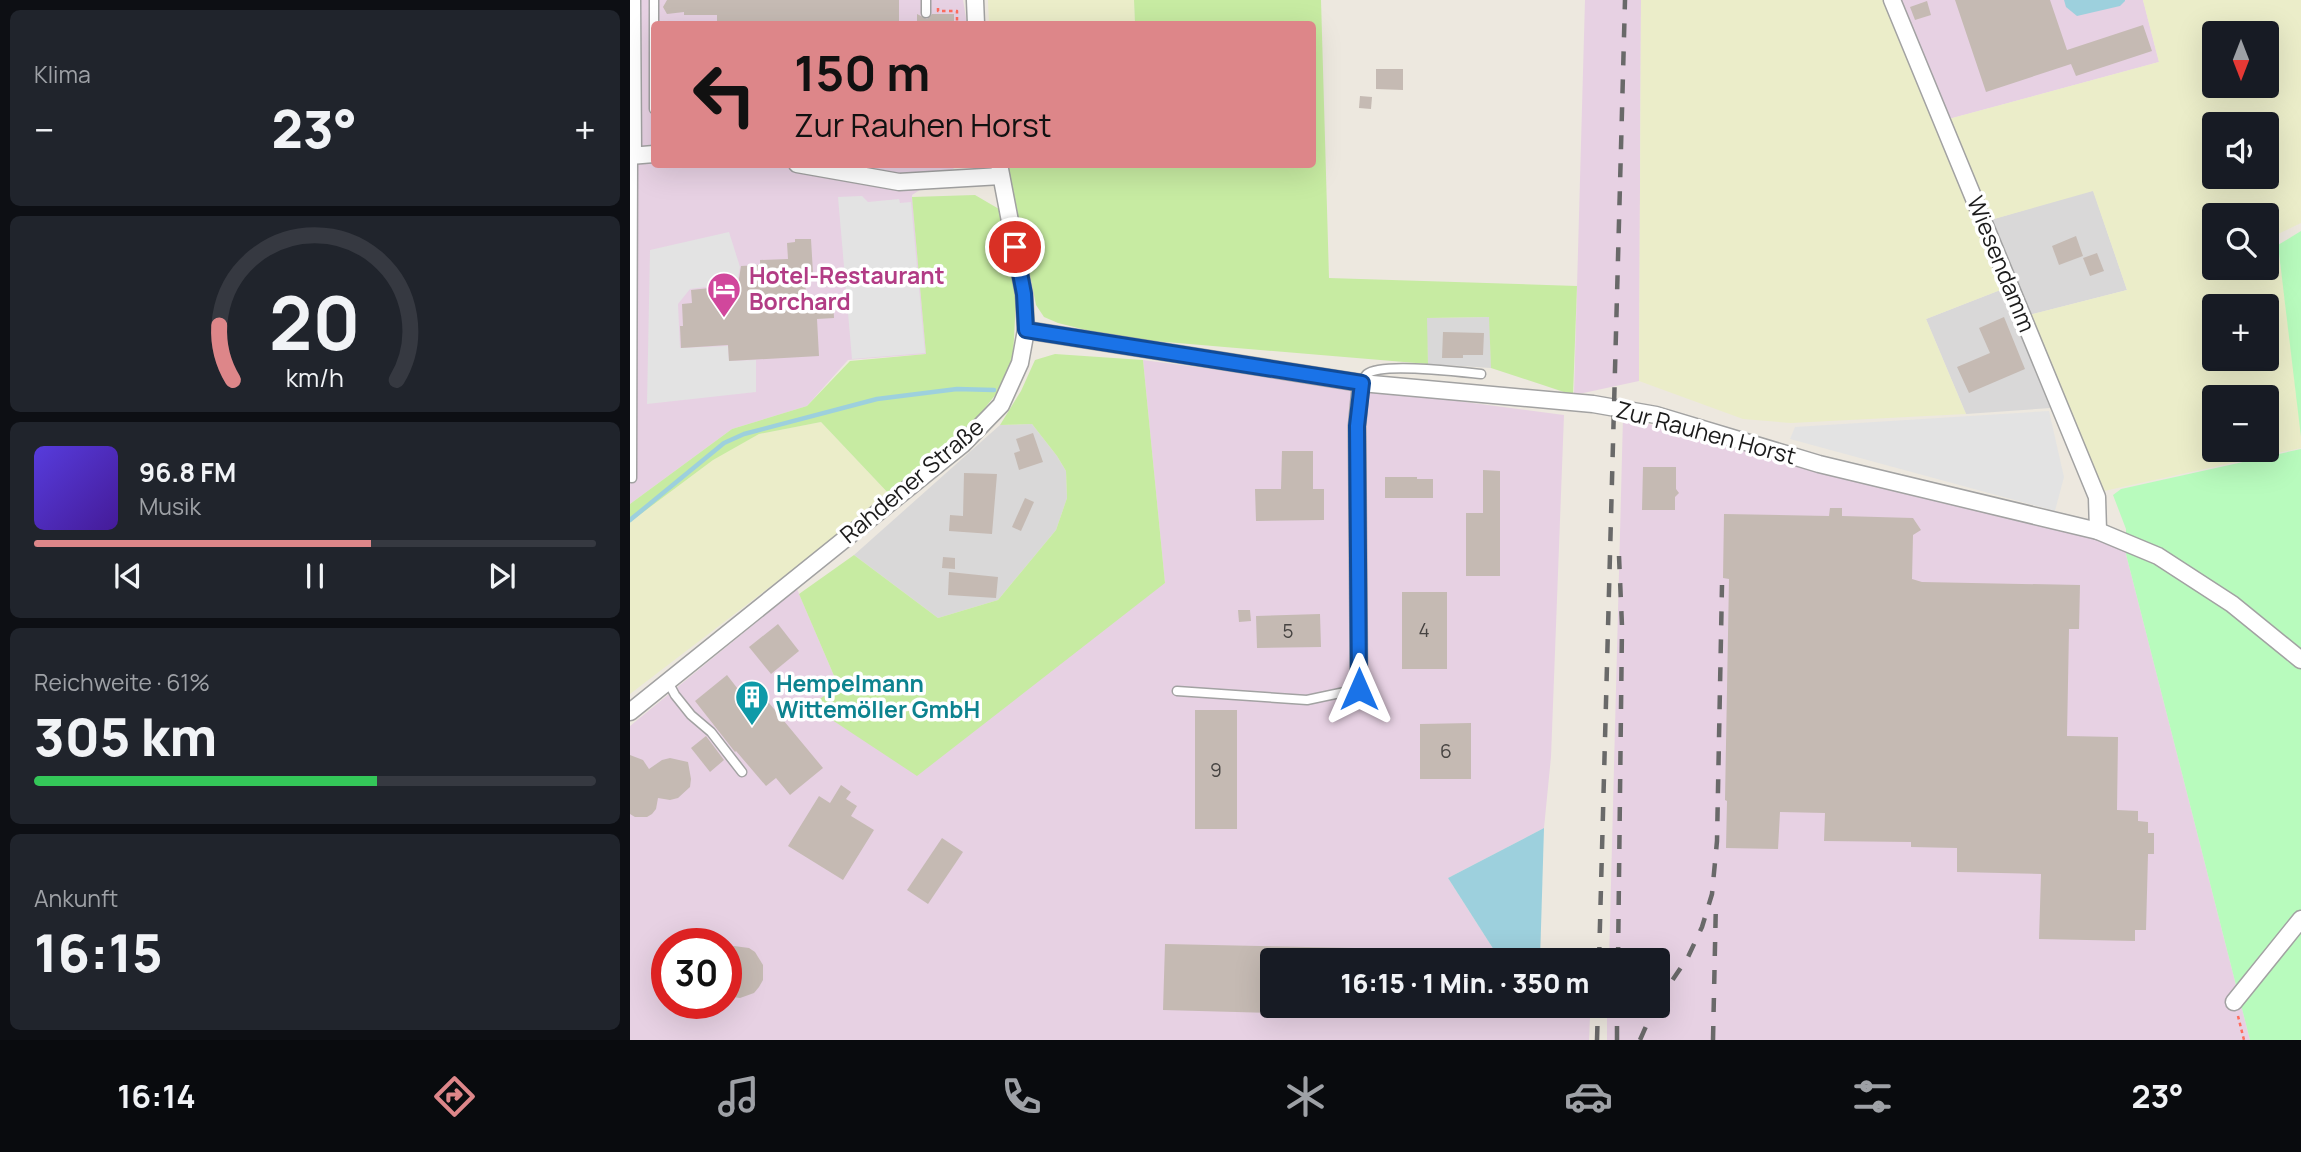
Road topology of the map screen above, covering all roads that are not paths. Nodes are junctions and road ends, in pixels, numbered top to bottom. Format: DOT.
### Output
graph roads {
  1 [pos="632,0"];
  2 [pos="654,0"];
  3 [pos="926,0"];
  4 [pos="975,0"];
  5 [pos="1892,0"];
  6 [pos="926,13"];
  7 [pos="654,21"];
  8 [pos="976,21"];
  9 [pos="651,154"];
  10 [pos="632,155"];
  11 [pos="832,168"];
  12 [pos="1000,170"];
  13 [pos="1026,330"];
  14 [pos="1481,374"];
  15 [pos="1362,383"];
  16 [pos="632,478"];
  17 [pos="2098,531"];
  18 [pos="2301,660"];
  19 [pos="667,680"];
  20 [pos="1359,689"];
  21 [pos="1177,691"];
  22 [pos="630,712"];
  23 [pos="742,772"];
  24 [pos="2301,919"];
  25 [pos="2234,1002"];
  1 -- 10 [label="street"];
  2 -- 7 [label="lane"];
  3 -- 6 [label="lane"];
  4 -- 8 [label="street"];
  5 -- 17 [label="street, Wiesendamm"];
  9 -- 10 [label="street"];
  10 -- 16 [label="lane"];
  11 -- 12 [label="street"];
  12 -- 13 [label="street, Rahdener Straße"];
  13 -- 15 [label="street, Zur Rauhen Horst"];
  13 -- 19 [label="street, Rahdener Straße"];
  14 -- 15 [label="lane"];
  15 -- 17 [label="street, Zur Rauhen Horst"];
  15 -- 20 [label="street"];
  17 -- 18 [label="street, Zur Rauhen Horst"];
  19 -- 22 [label="street, Rahdener Straße"];
  19 -- 23 [label="lane"];
  20 -- 21 [label="lane"];
  24 -- 25 [label="street"];
}
